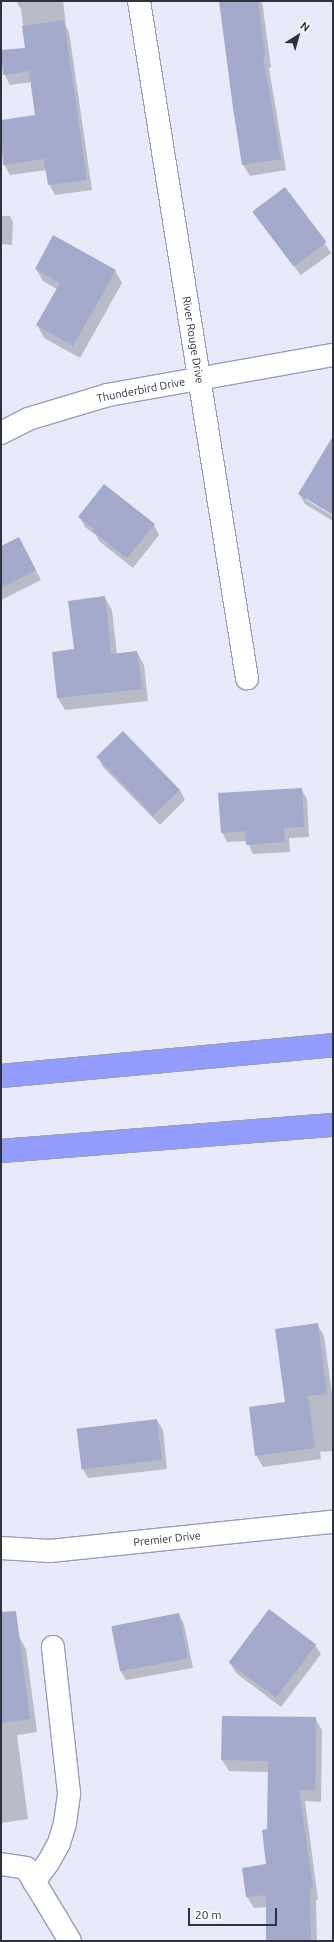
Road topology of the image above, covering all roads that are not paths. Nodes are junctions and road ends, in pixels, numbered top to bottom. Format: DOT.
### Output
graph roads {
  1 [pos="139,1"];
  2 [pos="333,354"];
  3 [pos="199,379"];
  4 [pos="1,433"];
  5 [pos="247,678"];
  6 [pos="333,1045"];
  7 [pos="1,1076"];
  8 [pos="333,1125"];
  9 [pos="1,1151"];
  10 [pos="333,1522"];
  11 [pos="1,1548"];
  12 [pos="53,1647"];
  13 [pos="1,1864"];
  14 [pos="34,1882"];
  15 [pos="70,1941"];
  1 -- 3 [label="street, River Rouge Drive"];
  2 -- 3 [label="street, Thunderbird Drive"];
  3 -- 4 [label="street, Thunderbird Drive"];
  3 -- 5 [label="street, River Rouge Drive"];
  6 -- 7 [label="highway"];
  8 -- 9 [label="highway"];
  10 -- 11 [label="street, Premier Drive"];
  12 -- 14 [label="street"];
  13 -- 14 [label="street"];
  14 -- 15 [label="street"];
}
